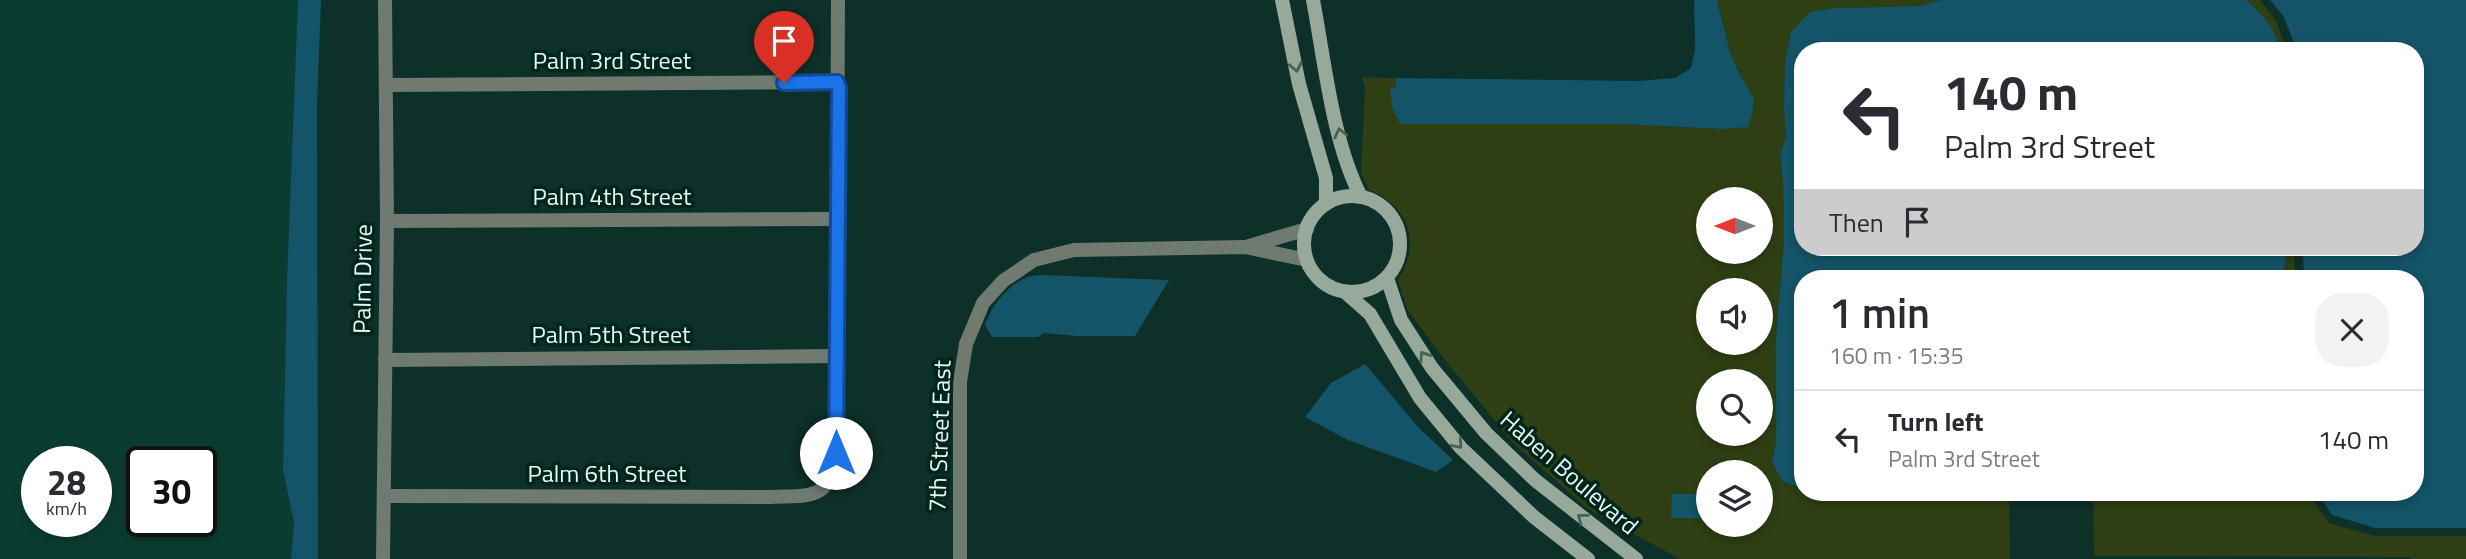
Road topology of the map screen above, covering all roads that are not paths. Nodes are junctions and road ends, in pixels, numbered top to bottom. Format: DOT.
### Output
graph roads {
  1 [pos="385,0"];
  2 [pos="838,0"];
  3 [pos="1282,0"];
  4 [pos="1312,0"];
  5 [pos="837,82"];
  6 [pos="387,85"];
  7 [pos="1362,197"];
  8 [pos="1326,204"];
  9 [pos="838,219"];
  10 [pos="387,221"];
  11 [pos="1307,229"];
  12 [pos="1245,247"];
  13 [pos="1307,260"];
  14 [pos="1387,278"];
  15 [pos="1345,292"];
  16 [pos="837,356"];
  17 [pos="385,360"];
  18 [pos="384,496"];
  19 [pos="383,559"];
  20 [pos="960,559"];
  21 [pos="1588,559"];
  22 [pos="1636,559"];
  1 -- 6 [label="street, Palm Drive"];
  2 -- 5 [label="street"];
  3 -- 8 [label="street, one-way"];
  7 -- 4 [label="street, one-way"];
  5 -- 6 [label="street, Palm 3rd Street"];
  5 -- 9 [label="street"];
  6 -- 10 [label="street, Palm Drive"];
  7 -- 8 [label="street"];
  7 -- 14 [label="street"];
  8 -- 11 [label="street"];
  9 -- 10 [label="street, Palm 4th Street"];
  9 -- 16 [label="street"];
  10 -- 17 [label="street, Palm Drive"];
  11 -- 12 [label="street, 7th Street East"];
  11 -- 13 [label="street"];
  12 -- 13 [label="street, 7th Street East"];
  12 -- 20 [label="street, 7th Street East"];
  13 -- 15 [label="street"];
  14 -- 15 [label="street"];
  22 -- 14 [label="street, Haben Boulevard, one-way"];
  15 -- 21 [label="street, one-way"];
  16 -- 17 [label="street, Palm 5th Street"];
  16 -- 18 [label="street, Palm 6th Street"];
  17 -- 18 [label="street, Palm Drive"];
  18 -- 19 [label="street, Palm Drive"];
}
